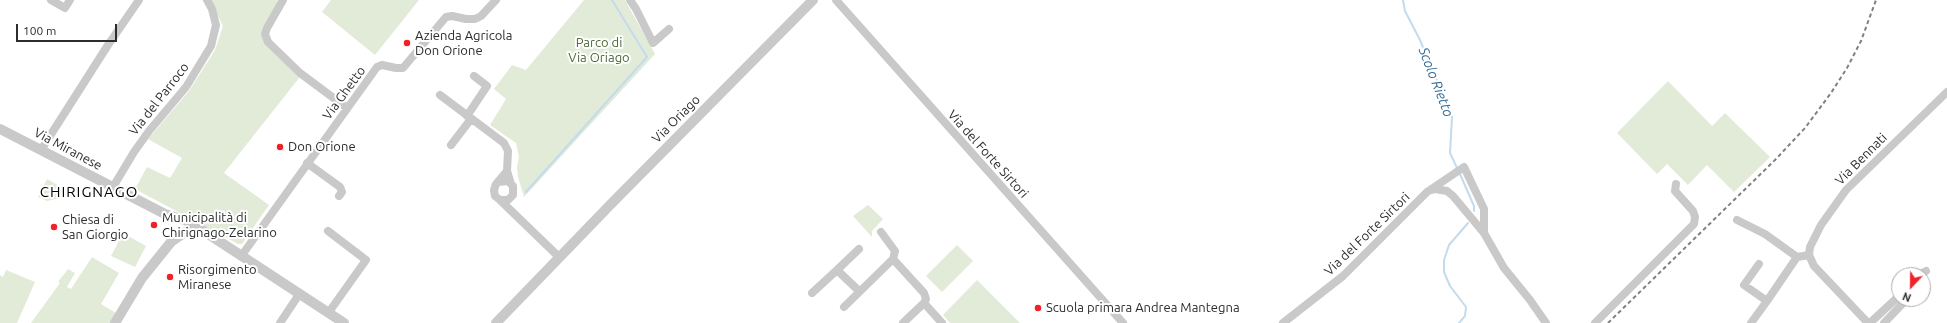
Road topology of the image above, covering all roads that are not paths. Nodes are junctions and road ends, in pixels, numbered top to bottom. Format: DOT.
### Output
graph roads {
  1 [pos="52,0"];
  2 [pos="70,0"];
  3 [pos="139,0"];
  4 [pos="207,0"];
  5 [pos="283,0"];
  6 [pos="496,0"];
  7 [pos="630,0"];
  8 [pos="813,0"];
  9 [pos="836,0"];
  10 [pos="669,29"];
  11 [pos="474,76"];
  12 [pos="1947,92"];
  13 [pos="440,95"];
  14 [pos="347,108"];
  15 [pos="469,117"];
  16 [pos="0,129"];
  17 [pos="451,145"];
  18 [pos="41,150"];
  19 [pos="307,163"];
  20 [pos="507,171"];
  21 [pos="498,182"];
  22 [pos="511,184"];
  23 [pos="1676,184"];
  24 [pos="112,188"];
  25 [pos="1428,191"];
  26 [pos="513,195"];
  27 [pos="339,196"];
  28 [pos="500,200"];
  29 [pos="519,219"];
  30 [pos="1737,220"];
  31 [pos="181,227"];
  32 [pos="328,231"];
  33 [pos="881,232"];
  34 [pos="1484,233"];
  35 [pos="859,249"];
  36 [pos="242,255"];
  37 [pos="1809,255"];
  38 [pos="559,257"];
  39 [pos="1798,257"];
  40 [pos="893,259"];
  41 [pos="1759,264"];
  42 [pos="837,270"];
  43 [pos="859,291"];
  44 [pos="300,293"];
  45 [pos="812,293"];
  46 [pos="1767,301"];
  47 [pos="924,303"];
  48 [pos="1891,303"];
  49 [pos="844,307"];
  50 [pos="1899,307"];
  51 [pos="329,312"];
  52 [pos="115,323"];
  53 [pos="280,323"];
  54 [pos="344,323"];
  55 [pos="496,323"];
  56 [pos="903,323"];
  57 [pos="942,323"];
  58 [pos="1123,323"];
  59 [pos="1284,323"];
  60 [pos="1546,323"];
  61 [pos="1595,323"];
  62 [pos="1751,323"];
  63 [pos="1869,323"];
  64 [pos="1884,323"];
  1 -- 2 [label="street"];
  3 -- 18 [label="street"];
  4 -- 24 [label="street, Via del Parroco"];
  5 -- 14 [label="street"];
  6 -- 14 [label="street, Via Ghetto"];
  7 -- 10 [label="street"];
  8 -- 38 [label="street, Via Oriago"];
  9 -- 58 [label="street, Via del Forte Sirtori"];
  11 -- 15 [label="street"];
  12 -- 37 [label="street, Via Bennati"];
  13 -- 15 [label="street"];
  14 -- 19 [label="street, Via Ghetto"];
  15 -- 17 [label="street"];
  15 -- 20 [label="street"];
  16 -- 18 [label="street, Via Miranese"];
  18 -- 24 [label="street, Via Miranese"];
  19 -- 27 [label="street"];
  19 -- 36 [label="street, Via Ghetto"];
  20 -- 21 [label="street"];
  20 -- 22 [label="street"];
  21 -- 22 [label="street"];
  21 -- 28 [label="street"];
  22 -- 26 [label="street"];
  23 -- 61 [label="street"];
  24 -- 31 [label="street, Via Miranese"];
  25 -- 34 [label="street, Via del Forte Sirtori"];
  25 -- 34 [label="street, Via del Forte Sirtori"];
  25 -- 59 [label="street, Via del Forte Sirtori"];
  26 -- 28 [label="street"];
  26 -- 29 [label="street"];
  28 -- 29 [label="street"];
  29 -- 38 [label="street"];
  30 -- 39 [label="street"];
  31 -- 36 [label="street, Via Miranese"];
  31 -- 52 [label="street"];
  32 -- 51 [label="street"];
  33 -- 40 [label="street"];
  34 -- 60 [label="street, Via del Forte Sirtori"];
  35 -- 42 [label="street"];
  36 -- 44 [label="street, Via Miranese"];
  37 -- 39 [label="street"];
  37 -- 63 [label="street"];
  38 -- 55 [label="street, Via Oriago"];
  39 -- 46 [label="street"];
  40 -- 43 [label="street"];
  40 -- 47 [label="street"];
  41 -- 46 [label="street"];
  42 -- 43 [label="street"];
  42 -- 45 [label="street"];
  43 -- 49 [label="street"];
  44 -- 51 [label="street, Via Miranese"];
  44 -- 53 [label="street"];
  46 -- 62 [label="street"];
  47 -- 56 [label="street"];
  47 -- 57 [label="street"];
  48 -- 63 [label="street"];
  50 -- 64 [label="street"];
  51 -- 54 [label="street, Via Miranese"];
}
